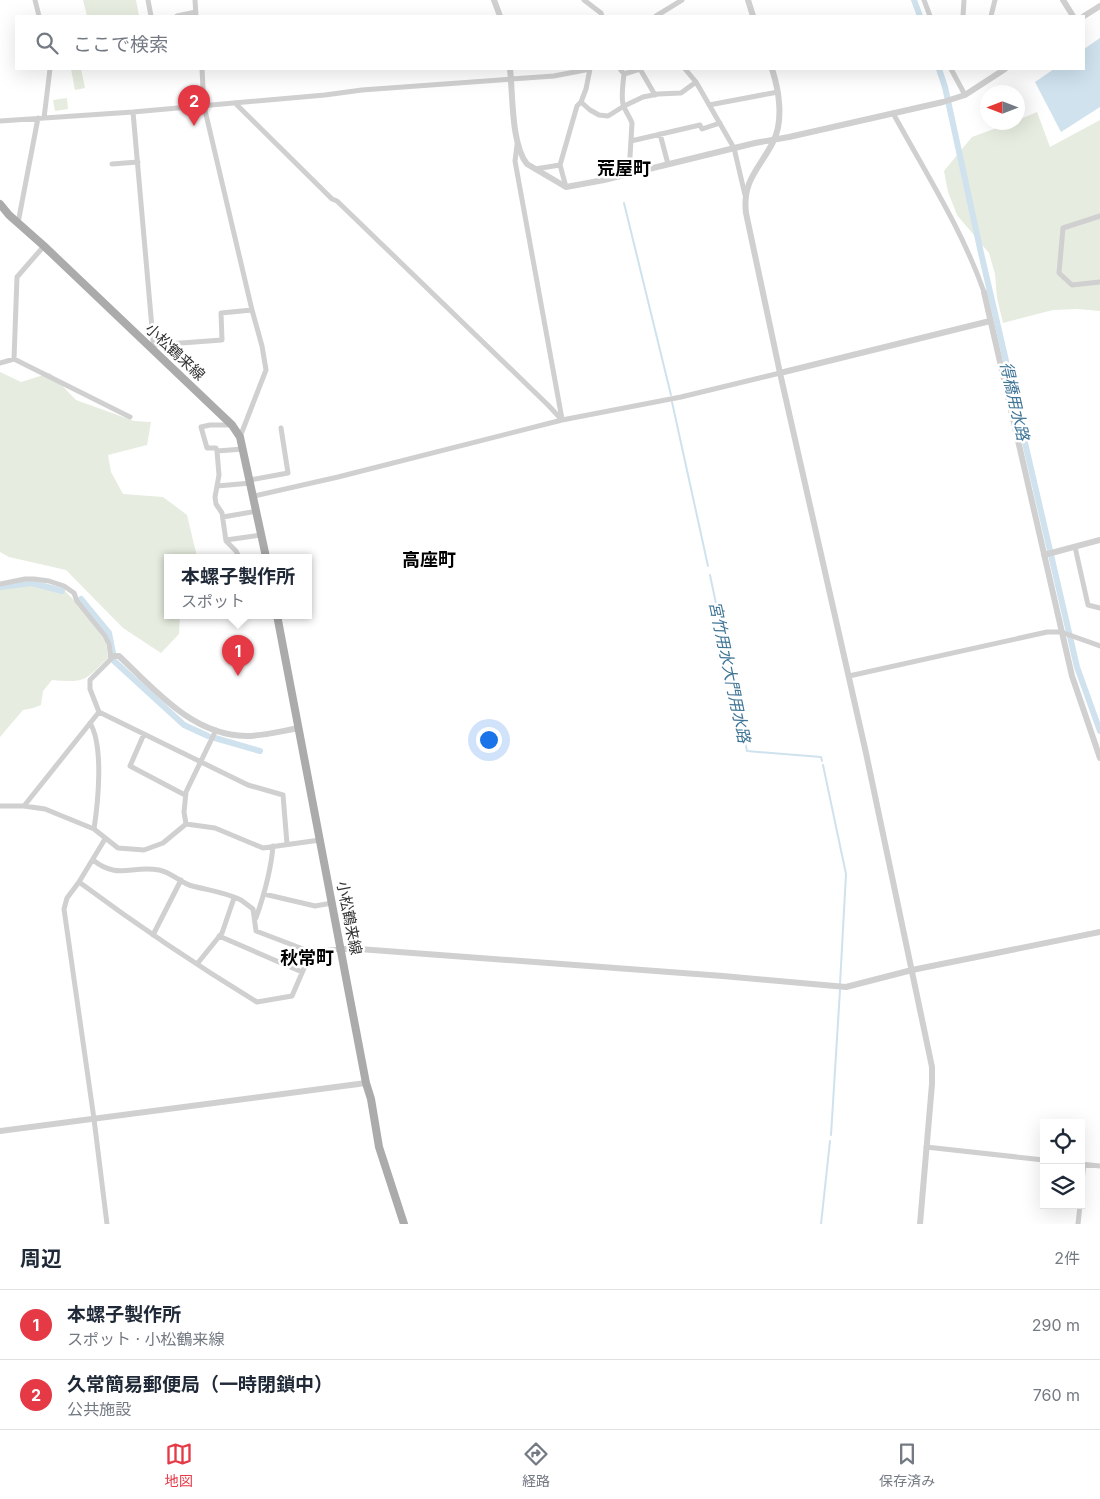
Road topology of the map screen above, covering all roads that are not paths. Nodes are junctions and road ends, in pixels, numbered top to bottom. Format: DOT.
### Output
graph roads {
  1 [pos="35,0"];
  2 [pos="148,0"];
  3 [pos="195,0"];
  4 [pos="494,0"];
  5 [pos="584,0"];
  6 [pos="682,0"];
  7 [pos="748,0"];
  8 [pos="924,0"];
  9 [pos="964,0"];
  10 [pos="995,0"];
  11 [pos="1062,0"];
  12 [pos="1100,6"];
  13 [pos="196,14"];
  14 [pos="39,15"];
  15 [pos="151,15"];
  16 [pos="500,15"];
  17 [pos="602,15"];
  18 [pos="658,15"];
  19 [pos="753,15"];
  20 [pos="930,15"];
  21 [pos="963,15"];
  22 [pos="992,15"];
  23 [pos="1072,15"];
  24 [pos="1085,15"];
  25 [pos="50,70"];
  26 [pos="202,70"];
  27 [pos="510,70"];
  28 [pos="585,70"];
  29 [pos="590,70"];
  30 [pos="621,70"];
  31 [pos="637,70"];
  32 [pos="641,70"];
  33 [pos="686,70"];
  34 [pos="772,70"];
  35 [pos="952,70"];
  36 [pos="1003,70"];
  37 [pos="624,74"];
  38 [pos="511,78"];
  39 [pos="696,82"];
  40 [pos="778,92"];
  41 [pos="655,95"];
  42 [pos="965,95"];
  43 [pos="581,102"];
  44 [pos="236,103"];
  45 [pos="709,104"];
  46 [pos="204,106"];
  47 [pos="624,106"];
  48 [pos="133,112"];
  49 [pos="893,113"];
  50 [pos="41,118"];
  51 [pos="0,121"];
  52 [pos="720,123"];
  53 [pos="660,134"];
  54 [pos="774,140"];
  55 [pos="631,141"];
  56 [pos="518,143"];
  57 [pos="734,148"];
  58 [pos="138,162"];
  59 [pos="112,164"];
  60 [pos="668,164"];
  61 [pos="560,165"];
  62 [pos="535,168"];
  63 [pos="629,173"];
  64 [pos="566,187"];
  65 [pos="746,197"];
  66 [pos="0,204"];
  67 [pos="1100,216"];
  68 [pos="18,223"];
  69 [pos="44,246"];
  70 [pos="1100,282"];
  71 [pos="984,292"];
  72 [pos="252,310"];
  73 [pos="990,321"];
  74 [pos="154,349"];
  75 [pos="14,359"];
  76 [pos="0,363"];
  77 [pos="780,373"];
  78 [pos="130,417"];
  79 [pos="562,420"];
  80 [pos="232,425"];
  81 [pos="281,428"];
  82 [pos="240,437"];
  83 [pos="243,449"];
  84 [pos="217,451"];
  85 [pos="250,482"];
  86 [pos="217,486"];
  87 [pos="254,496"];
  88 [pos="257,511"];
  89 [pos="223,517"];
  90 [pos="261,535"];
  91 [pos="226,540"];
  92 [pos="1100,540"];
  93 [pos="1075,547"];
  94 [pos="238,554"];
  95 [pos="265,554"];
  96 [pos="1049,554"];
  97 [pos="0,584"];
  98 [pos="1100,608"];
  99 [pos="278,619"];
  100 [pos="1063,633"];
  101 [pos="1100,646"];
  102 [pos="111,656"];
  103 [pos="849,676"];
  104 [pos="99,712"];
  105 [pos="90,723"];
  106 [pos="299,728"];
  107 [pos="216,730"];
  108 [pos="144,734"];
  109 [pos="1100,758"];
  110 [pos="200,762"];
  111 [pos="186,795"];
  112 [pos="0,806"];
  113 [pos="24,806"];
  114 [pos="186,824"];
  115 [pos="94,829"];
  116 [pos="106,839"];
  117 [pos="320,840"];
  118 [pos="287,844"];
  119 [pos="273,846"];
  120 [pos="93,860"];
  121 [pos="181,880"];
  122 [pos="79,882"];
  123 [pos="264,894"];
  124 [pos="234,898"];
  125 [pos="332,903"];
  126 [pos="255,921"];
  127 [pos="1100,932"];
  128 [pos="152,935"];
  129 [pos="220,936"];
  130 [pos="340,949"];
  131 [pos="311,952"];
  132 [pos="197,964"];
  133 [pos="912,970"];
  134 [pos="302,972"];
  135 [pos="366,1083"];
  136 [pos="94,1119"];
  137 [pos="0,1131"];
  138 [pos="926,1147"];
  139 [pos="1040,1160"];
  140 [pos="1085,1164"];
  141 [pos="1100,1166"];
  142 [pos="1080,1209"];
  143 [pos="107,1224"];
  144 [pos="404,1224"];
  145 [pos="920,1224"];
  146 [pos="1078,1224"];
  1 -- 14 [label="street"];
  2 -- 15 [label="street"];
  3 -- 13 [label="street"];
  4 -- 16 [label="street"];
  5 -- 17 [label="street"];
  6 -- 18 [label="street"];
  7 -- 19 [label="street"];
  8 -- 20 [label="street"];
  9 -- 21 [label="street"];
  10 -- 22 [label="street"];
  11 -- 23 [label="street"];
  12 -- 24 [label="street"];
  25 -- 50 [label="street"];
  26 -- 46 [label="street"];
  27 -- 38 [label="street"];
  28 -- 38 [label="street"];
  29 -- 43 [label="street"];
  30 -- 37 [label="street"];
  31 -- 37 [label="street"];
  32 -- 41 [label="street"];
  33 -- 39 [label="street"];
  34 -- 40 [label="street"];
  35 -- 42 [label="street"];
  36 -- 42 [label="street"];
  37 -- 47 [label="street"];
  38 -- 44 [label="street"];
  38 -- 56 [label="street"];
  39 -- 41 [label="street"];
  39 -- 45 [label="street"];
  40 -- 45 [label="street"];
  40 -- 54 [label="street"];
  41 -- 47 [label="street"];
  42 -- 49 [label="street"];
  43 -- 47 [label="street"];
  43 -- 61 [label="street"];
  44 -- 46 [label="street"];
  44 -- 79 [label="street"];
  45 -- 52 [label="street"];
  46 -- 48 [label="street"];
  46 -- 72 [label="street"];
  47 -- 55 [label="street"];
  48 -- 50 [label="street"];
  48 -- 58 [label="street"];
  49 -- 54 [label="street"];
  49 -- 71 [label="street"];
  50 -- 51 [label="street"];
  50 -- 68 [label="street"];
  52 -- 53 [label="street"];
  52 -- 57 [label="street"];
  53 -- 55 [label="street"];
  53 -- 60 [label="street"];
  54 -- 57 [label="street"];
  54 -- 65 [label="street"];
  55 -- 63 [label="street"];
  56 -- 62 [label="street"];
  56 -- 79 [label="street"];
  57 -- 60 [label="street"];
  57 -- 65 [label="street"];
  58 -- 59 [label="street"];
  58 -- 74 [label="street"];
  60 -- 63 [label="street"];
  61 -- 62 [label="street"];
  61 -- 64 [label="street"];
  62 -- 64 [label="street"];
  63 -- 64 [label="street"];
  65 -- 77 [label="street"];
  66 -- 68 [label="main road, 小松鶴来線"];
  67 -- 70 [label="street"];
  68 -- 69 [label="main road, 小松鶴来線"];
  69 -- 74 [label="main road, 小松鶴来線"];
  69 -- 75 [label="street"];
  71 -- 73 [label="street"];
  72 -- 74 [label="street"];
  72 -- 82 [label="street"];
  73 -- 77 [label="street"];
  73 -- 96 [label="street"];
  74 -- 80 [label="main road, 小松鶴来線"];
  75 -- 76 [label="street"];
  75 -- 78 [label="street"];
  77 -- 79 [label="street"];
  77 -- 103 [label="street"];
  79 -- 87 [label="street"];
  80 -- 82 [label="main road, 小松鶴来線"];
  80 -- 84 [label="street"];
  81 -- 85 [label="street"];
  82 -- 83 [label="main road, 小松鶴来線"];
  83 -- 84 [label="street"];
  83 -- 85 [label="main road, 小松鶴来線"];
  84 -- 86 [label="street"];
  85 -- 86 [label="street"];
  85 -- 87 [label="main road, 小松鶴来線"];
  86 -- 89 [label="street"];
  87 -- 88 [label="main road, 小松鶴来線"];
  88 -- 89 [label="street"];
  88 -- 90 [label="main road, 小松鶴来線"];
  89 -- 91 [label="street"];
  90 -- 91 [label="street"];
  90 -- 95 [label="main road, 小松鶴来線"];
  91 -- 94 [label="street"];
  92 -- 93 [label="street"];
  93 -- 96 [label="street"];
  93 -- 98 [label="street"];
  96 -- 100 [label="street"];
  97 -- 102 [label="street"];
  99 -- 106 [label="main road, 小松鶴来線"];
  100 -- 101 [label="street"];
  100 -- 103 [label="street"];
  100 -- 109 [label="street"];
  102 -- 104 [label="street"];
  102 -- 107 [label="street"];
  103 -- 133 [label="street"];
  104 -- 105 [label="street"];
  104 -- 108 [label="street"];
  105 -- 113 [label="street"];
  105 -- 115 [label="street"];
  106 -- 107 [label="street"];
  106 -- 117 [label="main road, 小松鶴来線"];
  107 -- 110 [label="street"];
  108 -- 110 [label="street"];
  108 -- 111 [label="street"];
  110 -- 111 [label="street"];
  110 -- 118 [label="street"];
  111 -- 114 [label="street"];
  112 -- 113 [label="street"];
  113 -- 115 [label="street"];
  114 -- 116 [label="street"];
  114 -- 119 [label="street"];
  115 -- 116 [label="street"];
  116 -- 120 [label="street"];
  117 -- 118 [label="street"];
  117 -- 125 [label="main road, 小松鶴来線"];
  118 -- 119 [label="street"];
  119 -- 123 [label="street"];
  120 -- 121 [label="street"];
  120 -- 122 [label="street"];
  121 -- 124 [label="street"];
  121 -- 128 [label="street"];
  122 -- 128 [label="street"];
  122 -- 136 [label="street"];
  123 -- 125 [label="street"];
  123 -- 126 [label="street"];
  124 -- 126 [label="street"];
  124 -- 129 [label="street"];
  125 -- 130 [label="main road, 小松鶴来線"];
  126 -- 131 [label="street"];
  127 -- 133 [label="street"];
  128 -- 132 [label="street"];
  129 -- 132 [label="street"];
  129 -- 134 [label="street"];
  130 -- 131 [label="street"];
  130 -- 133 [label="street"];
  130 -- 135 [label="main road, 小松鶴来線"];
  131 -- 134 [label="street"];
  132 -- 134 [label="street"];
  133 -- 138 [label="street"];
  135 -- 136 [label="street"];
  135 -- 144 [label="main road, 小松鶴来線"];
  136 -- 137 [label="street"];
  136 -- 143 [label="street"];
  138 -- 139 [label="street"];
  138 -- 145 [label="street"];
  140 -- 141 [label="street"];
  142 -- 146 [label="street"];
}
